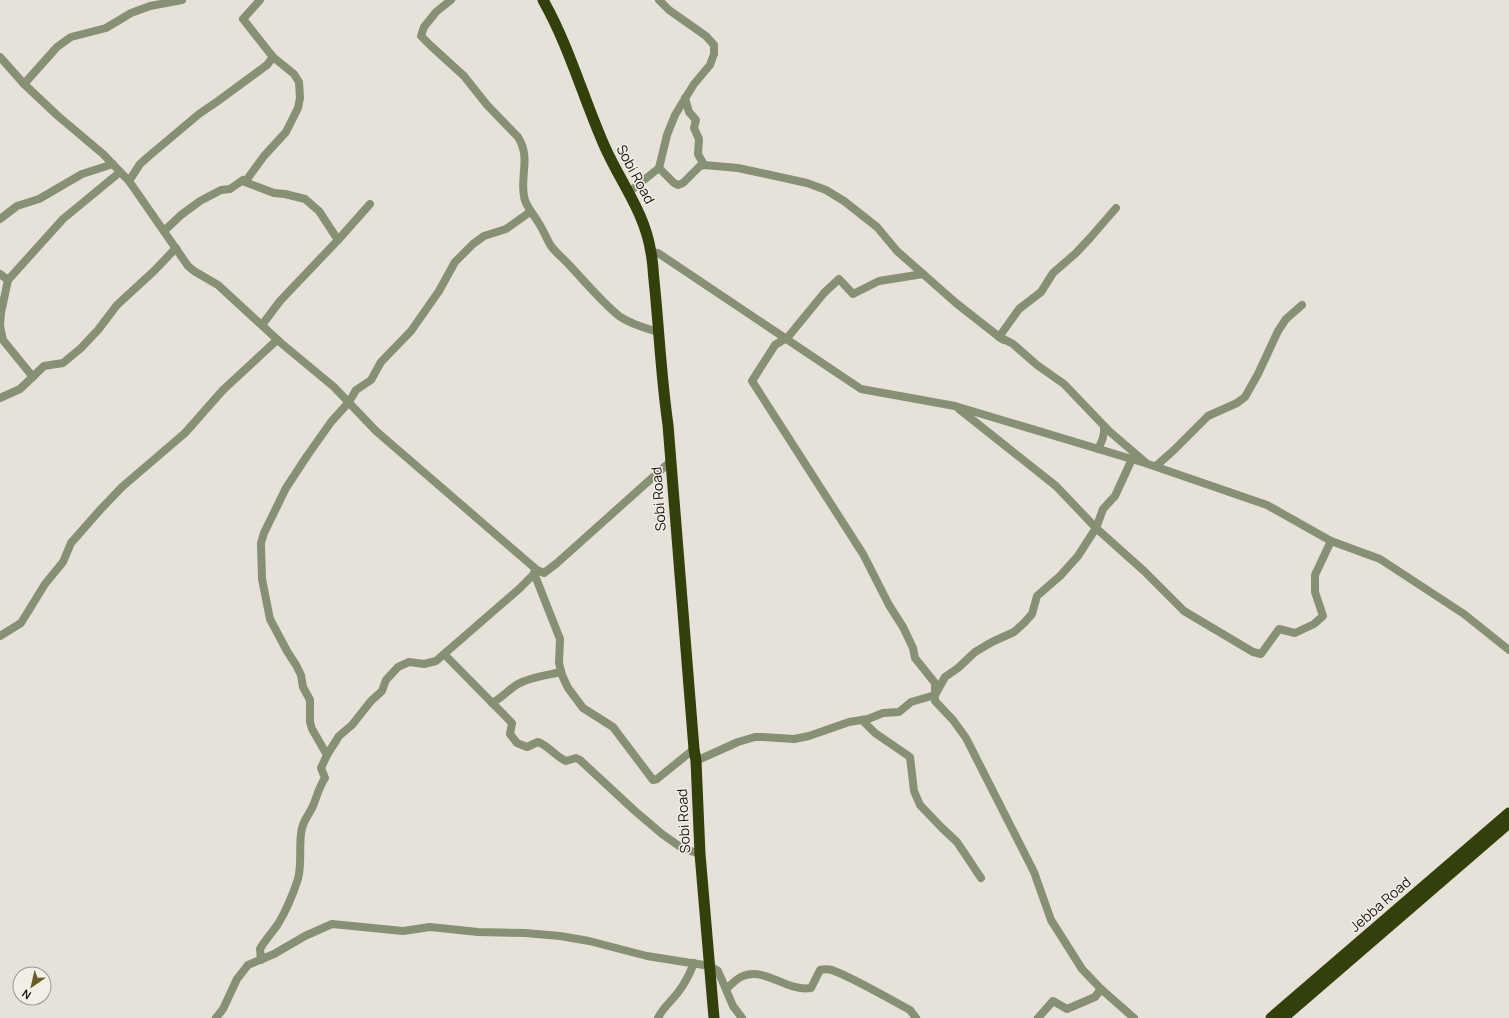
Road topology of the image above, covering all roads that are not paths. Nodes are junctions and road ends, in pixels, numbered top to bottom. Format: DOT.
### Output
graph roads {
  1 [pos="182,0"];
  2 [pos="260,0"];
  3 [pos="451,0"];
  4 [pos="543,0"];
  5 [pos="659,0"];
  6 [pos="0,57"];
  7 [pos="273,57"];
  8 [pos="24,84"];
  9 [pos="685,98"];
  10 [pos="113,164"];
  11 [pos="704,165"];
  12 [pos="659,168"];
  13 [pos="120,172"];
  14 [pos="129,181"];
  15 [pos="245,182"];
  16 [pos="630,192"];
  17 [pos="370,204"];
  18 [pos="1116,208"];
  19 [pos="530,212"];
  20 [pos="0,219"];
  21 [pos="164,231"];
  22 [pos="338,240"];
  23 [pos="176,248"];
  24 [pos="651,252"];
  25 [pos="0,274"];
  26 [pos="923,274"];
  27 [pos="8,280"];
  28 [pos="1302,305"];
  29 [pos="262,325"];
  30 [pos="658,332"];
  31 [pos="999,337"];
  32 [pos="784,338"];
  33 [pos="277,340"];
  34 [pos="33,377"];
  35 [pos="0,398"];
  36 [pos="349,402"];
  37 [pos="955,406"];
  38 [pos="1104,426"];
  39 [pos="1098,449"];
  40 [pos="1132,459"];
  41 [pos="671,461"];
  42 [pos="1146,462"];
  43 [pos="1156,466"];
  44 [pos="1096,528"];
  45 [pos="1332,541"];
  46 [pos="536,572"];
  47 [pos="0,636"];
  48 [pos="1509,650"];
  49 [pos="444,654"];
  50 [pos="561,672"];
  51 [pos="935,694"];
  52 [pos="492,703"];
  53 [pos="862,720"];
  54 [pos="694,749"];
  55 [pos="327,755"];
  56 [pos="696,761"];
  57 [pos="1509,814"];
  58 [pos="1509,824"];
  59 [pos="700,854"];
  60 [pos="980,878"];
  61 [pos="261,960"];
  62 [pos="694,963"];
  63 [pos="710,966"];
  64 [pos="726,989"];
  65 [pos="1101,989"];
  66 [pos="216,1018"];
  67 [pos="658,1018"];
  68 [pos="714,1018"];
  69 [pos="742,1018"];
  70 [pos="916,1018"];
  71 [pos="1038,1018"];
  72 [pos="1134,1018"];
  73 [pos="1271,1018"];
  74 [pos="1283,1018"];
  1 -- 8 [label="street"];
  2 -- 7 [label="street"];
  3 -- 19 [label="street"];
  4 -- 16 [label="highway, Sobi Road"];
  5 -- 9 [label="street"];
  6 -- 8 [label="street"];
  7 -- 14 [label="street"];
  7 -- 15 [label="street"];
  8 -- 10 [label="street"];
  9 -- 11 [label="street"];
  9 -- 12 [label="street"];
  10 -- 13 [label="street"];
  10 -- 20 [label="street"];
  11 -- 12 [label="street"];
  11 -- 26 [label="street"];
  12 -- 16 [label="street"];
  13 -- 14 [label="street"];
  13 -- 27 [label="street"];
  14 -- 21 [label="street"];
  15 -- 21 [label="street"];
  15 -- 22 [label="street"];
  16 -- 24 [label="highway, Sobi Road"];
  17 -- 22 [label="street"];
  18 -- 31 [label="street"];
  19 -- 30 [label="street"];
  19 -- 36 [label="street"];
  21 -- 23 [label="street"];
  22 -- 29 [label="street"];
  23 -- 29 [label="street"];
  23 -- 34 [label="street"];
  24 -- 30 [label="highway, Sobi Road"];
  24 -- 32 [label="street"];
  25 -- 27 [label="street"];
  26 -- 31 [label="street"];
  26 -- 32 [label="street"];
  27 -- 34 [label="street"];
  28 -- 43 [label="street"];
  29 -- 33 [label="street"];
  30 -- 41 [label="highway, Sobi Road"];
  31 -- 38 [label="street"];
  32 -- 37 [label="street"];
  32 -- 51 [label="street"];
  33 -- 36 [label="street"];
  33 -- 47 [label="street"];
  34 -- 35 [label="street"];
  36 -- 46 [label="street"];
  36 -- 55 [label="street"];
  37 -- 39 [label="street"];
  37 -- 44 [label="street"];
  38 -- 39 [label="street"];
  38 -- 42 [label="street"];
  39 -- 40 [label="street"];
  40 -- 42 [label="street"];
  40 -- 44 [label="street"];
  41 -- 46 [label="street"];
  41 -- 54 [label="highway, Sobi Road"];
  42 -- 43 [label="street"];
  43 -- 45 [label="street"];
  44 -- 45 [label="street"];
  44 -- 51 [label="street"];
  45 -- 48 [label="street"];
  46 -- 49 [label="street"];
  46 -- 50 [label="street"];
  49 -- 52 [label="street"];
  49 -- 55 [label="street"];
  50 -- 52 [label="street"];
  50 -- 54 [label="street"];
  51 -- 53 [label="street"];
  51 -- 65 [label="street"];
  52 -- 59 [label="street"];
  53 -- 56 [label="street"];
  53 -- 60 [label="street"];
  54 -- 56 [label="highway, Sobi Road"];
  55 -- 61 [label="street"];
  56 -- 59 [label="highway, Sobi Road"];
  57 -- 73 [label="highway, Jebba Road"];
  58 -- 74 [label="highway"];
  59 -- 63 [label="highway, Sobi Road"];
  61 -- 62 [label="street"];
  61 -- 66 [label="street"];
  62 -- 63 [label="street"];
  62 -- 67 [label="street"];
  63 -- 64 [label="street"];
  63 -- 68 [label="highway, Sobi Road"];
  64 -- 69 [label="street"];
  64 -- 70 [label="street"];
  65 -- 71 [label="street"];
  65 -- 72 [label="street"];
}
